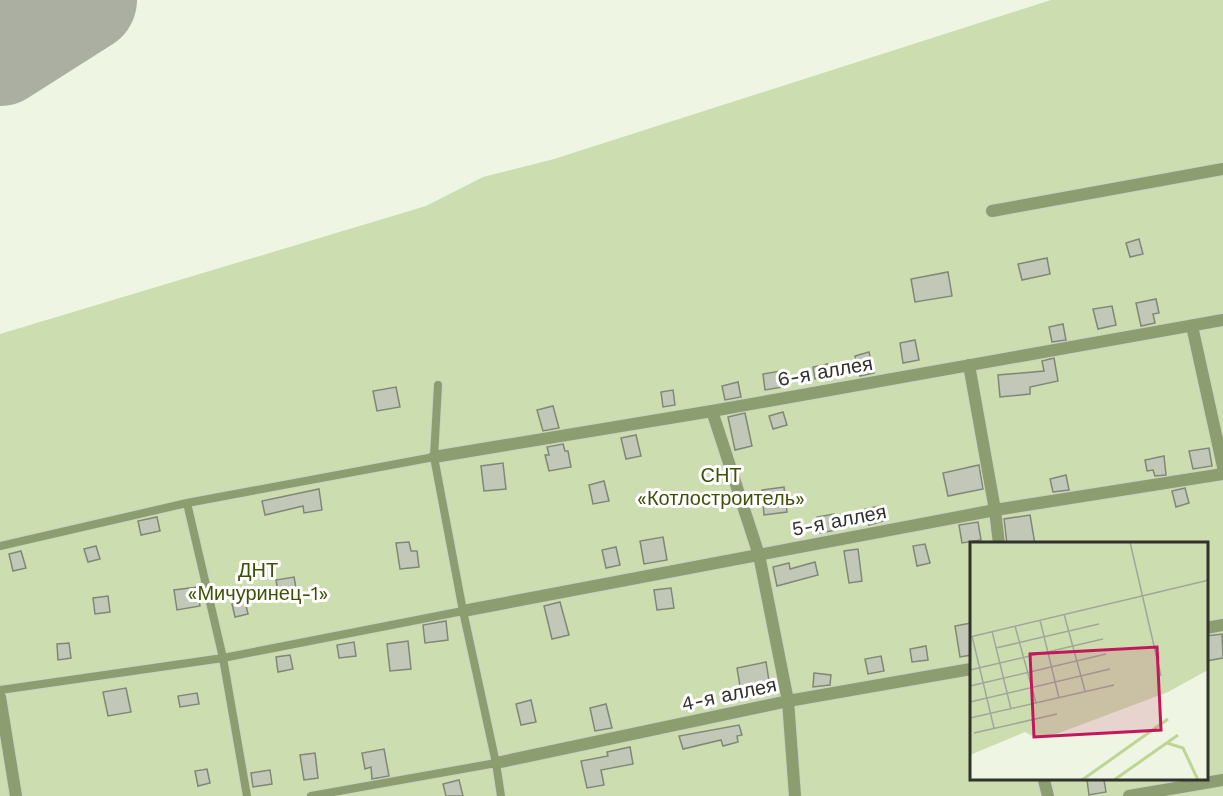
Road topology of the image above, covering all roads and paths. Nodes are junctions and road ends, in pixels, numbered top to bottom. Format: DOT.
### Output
graph roads {
  1 [pos="1223,169"];
  2 [pos="992,210"];
  3 [pos="1223,320"];
  4 [pos="1192,326"];
  5 [pos="969,364"];
  6 [pos="438,385"];
  7 [pos="712,411"];
  8 [pos="434,457"];
  9 [pos="1223,467"];
  10 [pos="1223,474"];
  11 [pos="187,503"];
  12 [pos="995,510"];
  13 [pos="999,542"];
  14 [pos="0,546"];
  15 [pos="759,555"];
  16 [pos="463,611"];
  17 [pos="1223,625"];
  18 [pos="1208,628"];
  19 [pos="223,658"];
  20 [pos="970,669"];
  21 [pos="0,690"];
  22 [pos="0,697"];
  23 [pos="788,701"];
  24 [pos="496,763"];
  25 [pos="1223,780"];
  26 [pos="1044,781"];
  27 [pos="16,796"];
  28 [pos="247,796"];
  29 [pos="311,796"];
  30 [pos="501,796"];
  31 [pos="795,796"];
  32 [pos="1048,796"];
  33 [pos="1129,796"];
  1 -- 2 [label="street"];
  3 -- 4 [label="street, 6-я аллея"];
  4 -- 5 [label="street, 6-я аллея"];
  4 -- 9 [label="street"];
  5 -- 7 [label="street, 6-я аллея"];
  5 -- 12 [label="street"];
  6 -- 8 [label="lane"];
  7 -- 8 [label="street, 6-я аллея"];
  7 -- 15 [label="street"];
  8 -- 11 [label="lane"];
  8 -- 16 [label="lane"];
  10 -- 12 [label="street, 5-я аллея"];
  11 -- 14 [label="lane"];
  11 -- 19 [label="lane"];
  12 -- 13 [label="street"];
  12 -- 15 [label="street, 5-я аллея"];
  15 -- 16 [label="street, 5-я аллея"];
  15 -- 23 [label="street"];
  16 -- 19 [label="lane"];
  16 -- 24 [label="lane"];
  17 -- 18 [label="street"];
  19 -- 21 [label="lane"];
  19 -- 28 [label="lane"];
  20 -- 23 [label="street, 4-я аллея"];
  22 -- 27 [label="street"];
  23 -- 24 [label="street, 4-я аллея"];
  23 -- 31 [label="street"];
  24 -- 29 [label="lane"];
  24 -- 30 [label="lane"];
  25 -- 33 [label="street"];
  26 -- 32 [label="street"];
}
